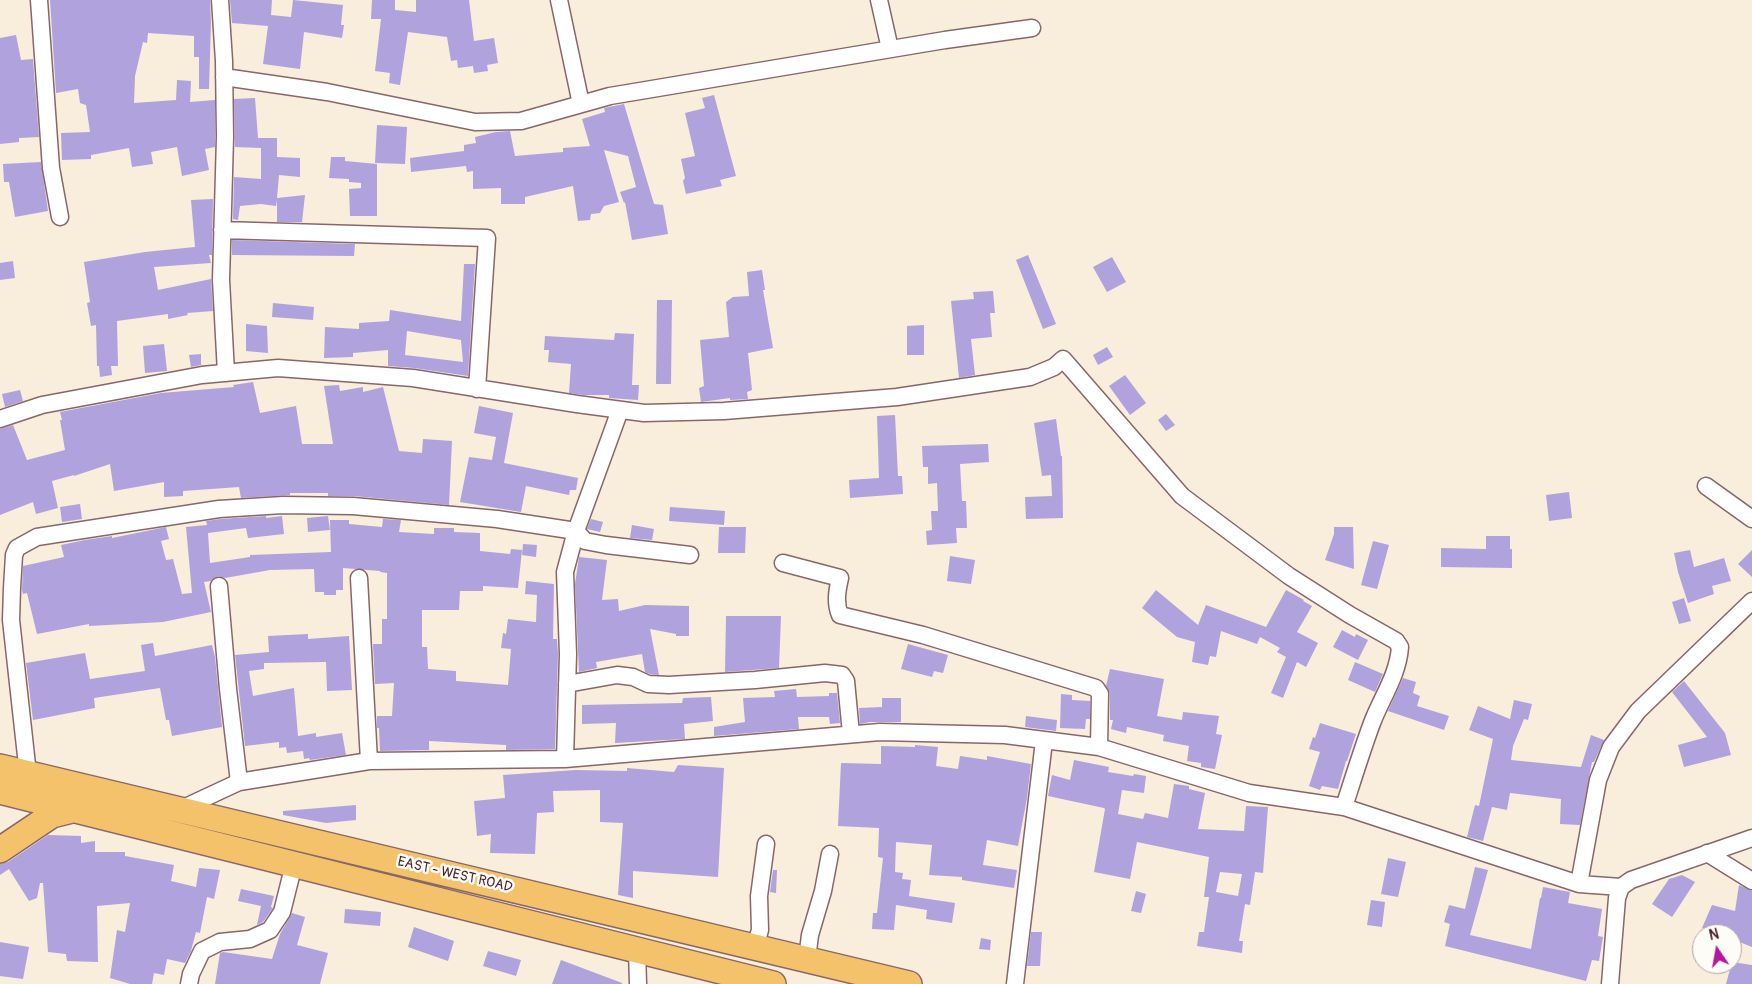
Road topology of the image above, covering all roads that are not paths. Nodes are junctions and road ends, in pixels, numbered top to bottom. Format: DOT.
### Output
graph roads {
  1 [pos="39,0"];
  2 [pos="220,0"];
  3 [pos="559,0"];
  4 [pos="880,0"];
  5 [pos="1032,28"];
  6 [pos="890,49"];
  7 [pos="224,77"];
  8 [pos="581,104"];
  9 [pos="60,217"];
  10 [pos="222,230"];
  11 [pos="226,372"];
  12 [pos="477,389"];
  13 [pos="620,410"];
  14 [pos="0,419"];
  15 [pos="1706,486"];
  16 [pos="1752,519"];
  17 [pos="576,532"];
  18 [pos="690,555"];
  19 [pos="783,563"];
  20 [pos="359,578"];
  21 [pos="219,586"];
  22 [pos="1752,601"];
  23 [pos="567,684"];
  24 [pos="851,734"];
  25 [pos="1044,741"];
  26 [pos="1099,747"];
  27 [pos="565,759"];
  28 [pos="369,761"];
  29 [pos="0,767"];
  30 [pos="28,774"];
  31 [pos="239,782"];
  32 [pos="0,791"];
  33 [pos="1344,807"];
  34 [pos="76,809"];
  35 [pos="179,810"];
  36 [pos="1752,838"];
  37 [pos="766,844"];
  38 [pos="0,850"];
  39 [pos="830,854"];
  40 [pos="1707,854"];
  41 [pos="294,864"];
  42 [pos="1752,881"];
  43 [pos="1579,884"];
  44 [pos="1621,888"];
  45 [pos="755,947"];
  46 [pos="637,950"];
  47 [pos="807,959"];
  48 [pos="189,984"];
  49 [pos="638,984"];
  50 [pos="773,984"];
  51 [pos="909,984"];
  52 [pos="1015,984"];
  53 [pos="1610,984"];
  1 -- 9 [label="street"];
  2 -- 7 [label="street"];
  3 -- 8 [label="street"];
  4 -- 6 [label="street"];
  5 -- 6 [label="street"];
  6 -- 8 [label="street"];
  7 -- 8 [label="street"];
  7 -- 10 [label="street"];
  10 -- 11 [label="street"];
  10 -- 12 [label="street"];
  11 -- 12 [label="street"];
  11 -- 14 [label="street"];
  12 -- 13 [label="street"];
  13 -- 17 [label="street"];
  13 -- 33 [label="street"];
  15 -- 16 [label="street"];
  17 -- 18 [label="street"];
  17 -- 23 [label="street"];
  17 -- 30 [label="street"];
  19 -- 26 [label="street"];
  20 -- 28 [label="street"];
  21 -- 31 [label="street"];
  22 -- 43 [label="street"];
  23 -- 24 [label="street"];
  23 -- 27 [label="street"];
  24 -- 25 [label="street"];
  24 -- 27 [label="street"];
  25 -- 26 [label="street"];
  25 -- 52 [label="street"];
  26 -- 33 [label="street"];
  27 -- 28 [label="street"];
  28 -- 31 [label="street"];
  29 -- 30 [label="main road, EAST - WEST ROAD"];
  30 -- 35 [label="main road, EAST - WEST ROAD"];
  31 -- 35 [label="street"];
  32 -- 34 [label="main road, EAST - WEST ROAD"];
  33 -- 43 [label="street"];
  34 -- 38 [label="main road"];
  34 -- 41 [label="main road, EAST - WEST ROAD"];
  35 -- 45 [label="main road, EAST - WEST ROAD"];
  36 -- 40 [label="street"];
  37 -- 45 [label="street"];
  39 -- 47 [label="street"];
  40 -- 42 [label="street"];
  40 -- 44 [label="street"];
  41 -- 46 [label="main road, EAST - WEST ROAD"];
  41 -- 48 [label="street"];
  43 -- 44 [label="street"];
  44 -- 53 [label="street"];
  45 -- 47 [label="main road, EAST - WEST ROAD"];
  46 -- 49 [label="street"];
  46 -- 50 [label="main road, EAST - WEST ROAD"];
  47 -- 51 [label="main road, EAST - WEST ROAD"];
}
